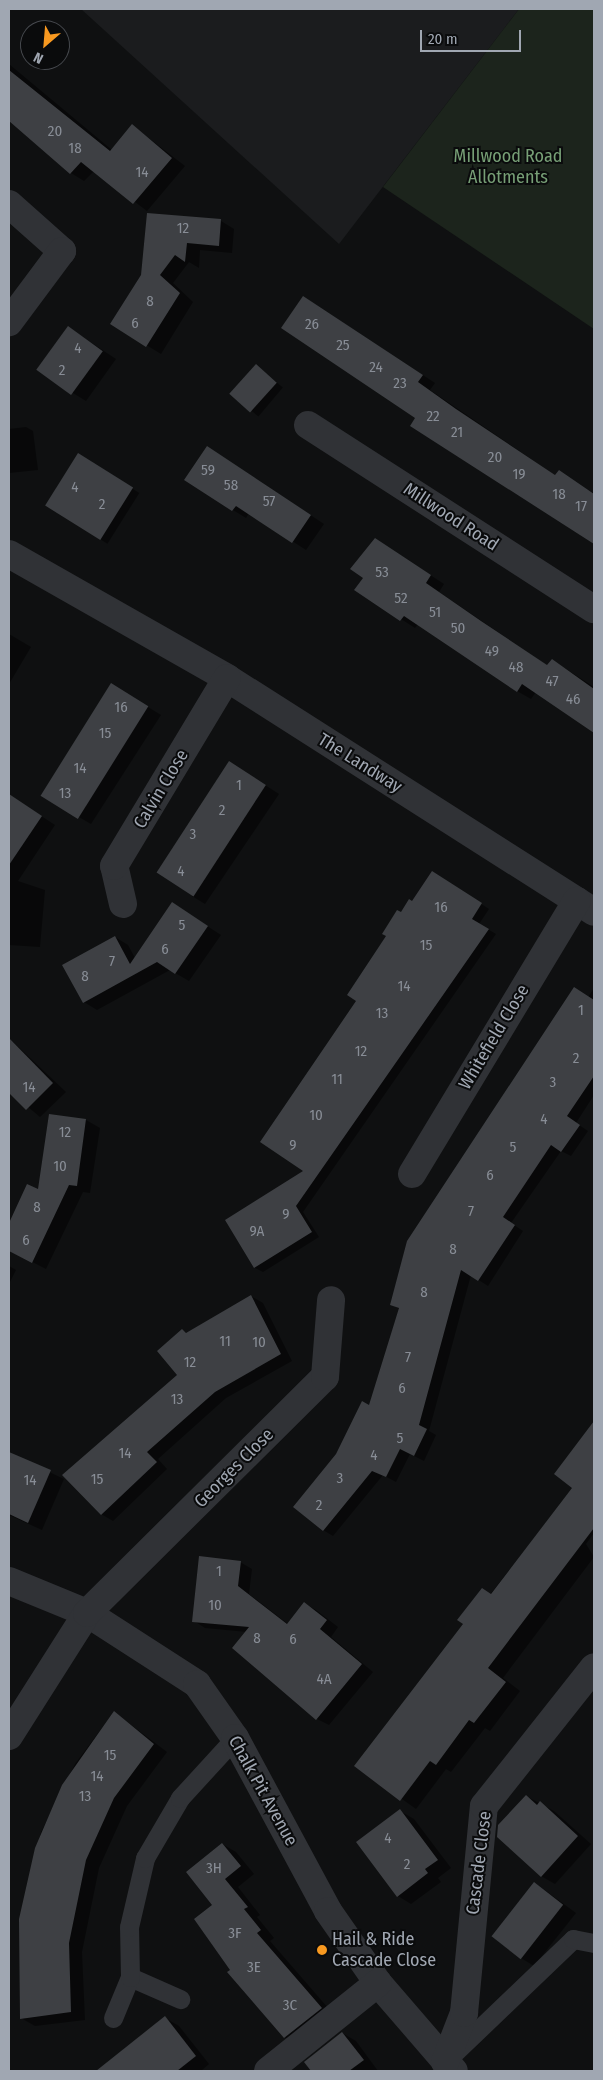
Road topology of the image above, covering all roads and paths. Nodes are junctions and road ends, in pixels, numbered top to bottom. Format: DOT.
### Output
graph roads {
  1 [pos="9,204"];
  2 [pos="9,322"];
  3 [pos="308,425"];
  4 [pos="9,554"];
  5 [pos="594,609"];
  6 [pos="227,678"];
  7 [pos="123,904"];
  8 [pos="586,907"];
  9 [pos="412,1174"];
  10 [pos="331,1300"];
  11 [pos="9,1581"];
  12 [pos="87,1613"];
  13 [pos="594,1667"];
  14 [pos="9,1736"];
  15 [pos="236,1738"];
  16 [pos="594,1944"];
  17 [pos="130,1976"];
  18 [pos="378,1983"];
  19 [pos="180,1999"];
  20 [pos="113,2018"];
  21 [pos="449,2066"];
  22 [pos="268,2071"];
  1 -- 2 [label="street"];
  3 -- 5 [label="street, Millwood Road"];
  4 -- 6 [label="street, The Landway"];
  6 -- 7 [label="street, Calvin Close"];
  6 -- 8 [label="street, The Landway"];
  8 -- 9 [label="street, Whitefield Close"];
  10 -- 12 [label="street, Georges Close"];
  11 -- 12 [label="street, Chalk Pit Avenue"];
  12 -- 14 [label="street, Georges Close"];
  12 -- 15 [label="street, Chalk Pit Avenue"];
  13 -- 21 [label="street, Cascade Close"];
  15 -- 17 [label="lane"];
  15 -- 18 [label="street, Chalk Pit Avenue"];
  16 -- 21 [label="lane"];
  17 -- 19 [label="lane"];
  17 -- 20 [label="lane"];
  18 -- 21 [label="street, Chalk Pit Avenue"];
  18 -- 22 [label="street"];
}
